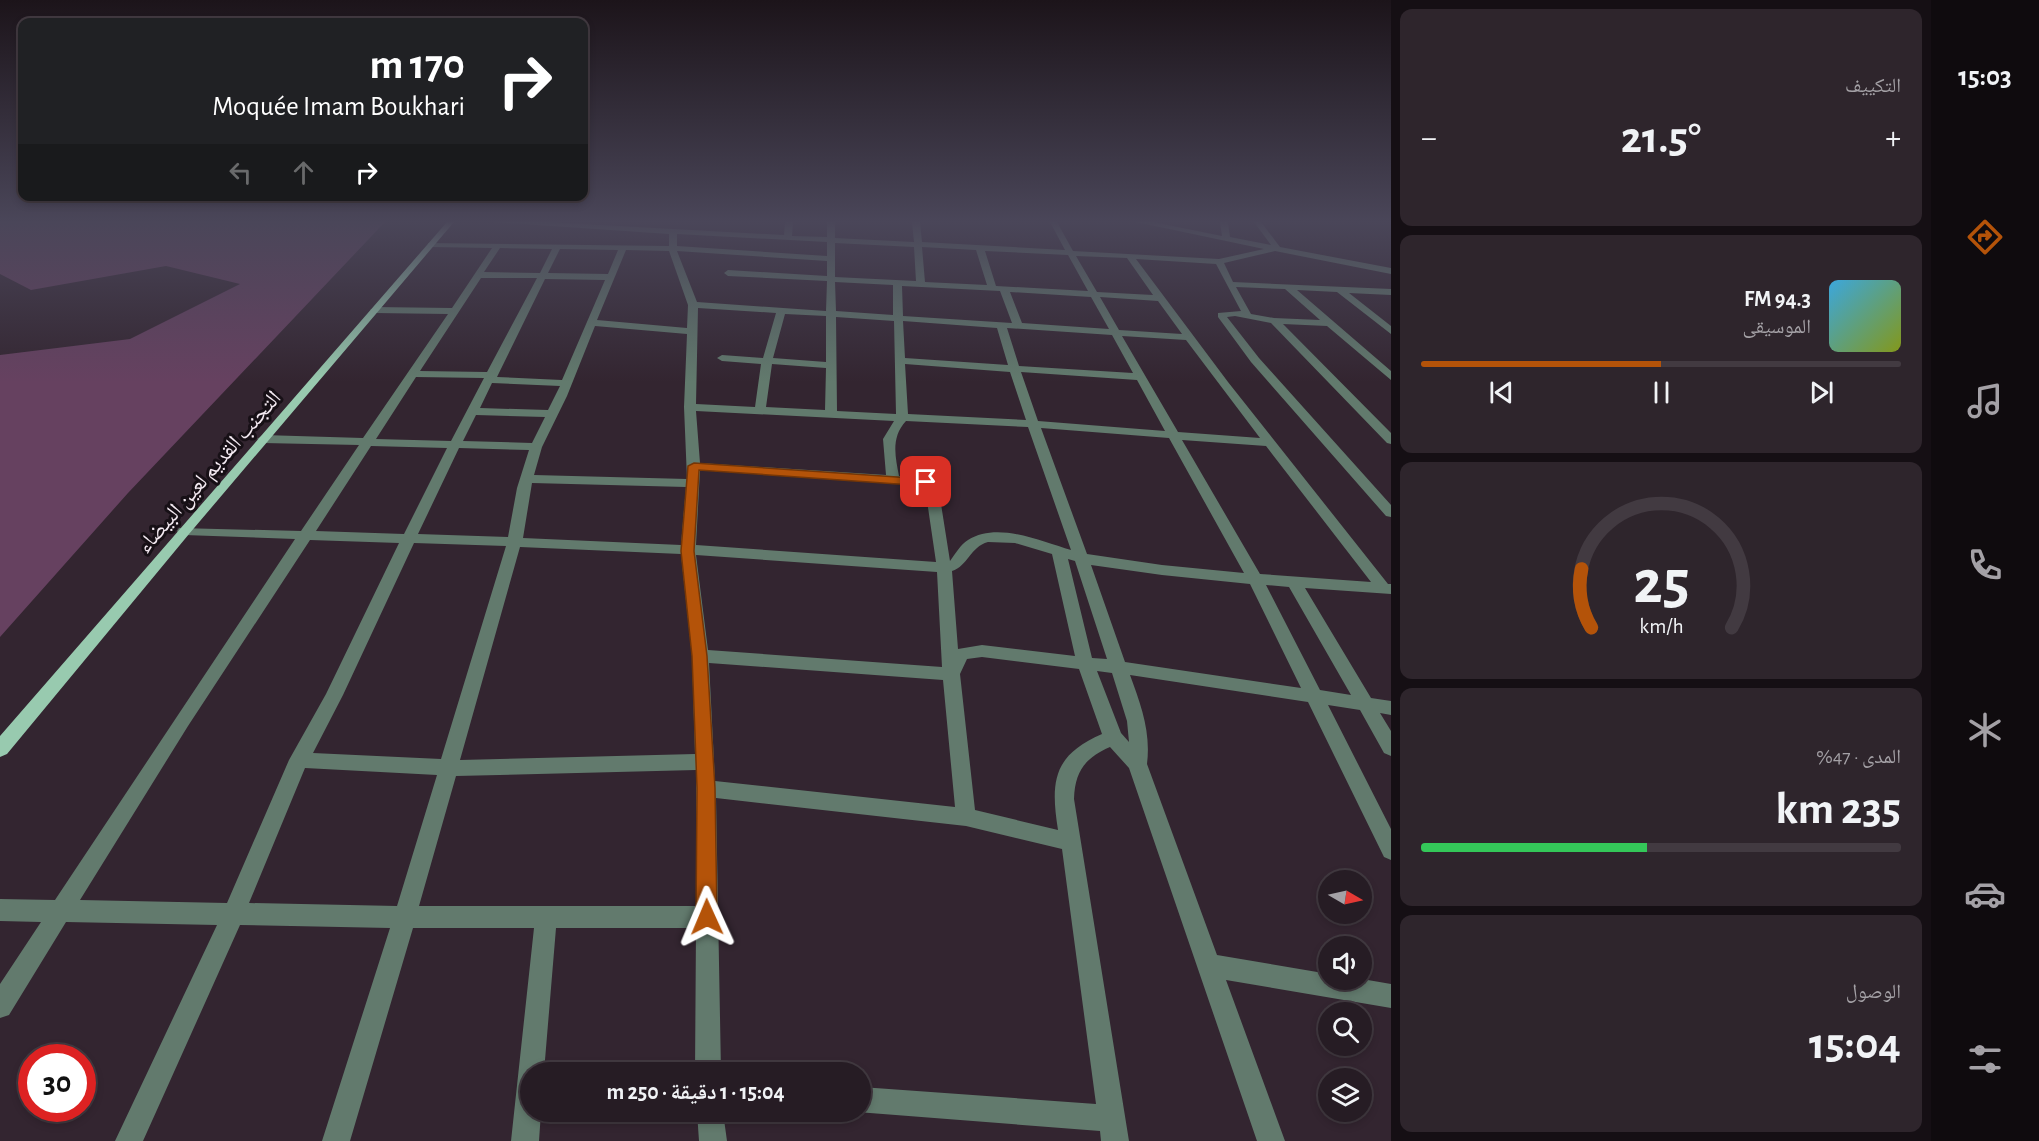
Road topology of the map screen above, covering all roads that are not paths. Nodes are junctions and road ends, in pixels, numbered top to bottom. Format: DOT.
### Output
graph roads {
  1 [pos="405,275"];
  2 [pos="479,275"];
  3 [pos="487,275"];
  4 [pos="682,275"];
  5 [pos="766,275"];
  6 [pos="830,275"];
  7 [pos="920,275"];
  8 [pos="988,275"];
  9 [pos="1081,275"];
  10 [pos="1143,275"];
  11 [pos="1226,275"];
  12 [pos="542,277"];
  13 [pos="610,277"];
  14 [pos="830,279"];
  15 [pos="897,283"];
  16 [pos="921,284"];
  17 [pos="1230,284"];
  18 [pos="1288,287"];
  19 [pos="992,288"];
  20 [pos="1004,289"];
  21 [pos="1340,290"];
  22 [pos="1391,292"];
  23 [pos="1092,294"];
  24 [pos="1160,298"];
  25 [pos="693,305"];
  26 [pos="375,310"];
  27 [pos="455,312"];
  28 [pos="781,312"];
  29 [pos="1247,314"];
  30 [pos="831,315"];
  31 [pos="899,319"];
  32 [pos="1274,321"];
  33 [pos="591,323"];
  34 [pos="1330,323"];
  35 [pos="1001,325"];
  36 [pos="1018,326"];
  37 [pos="692,331"];
  38 [pos="1113,331"];
  39 [pos="1391,331"];
  40 [pos="1189,337"];
  41 [pos="722,358"];
  42 [pos="767,361"];
  43 [pos="900,362"];
  44 [pos="829,365"];
  45 [pos="1014,369"];
  46 [pos="414,374"];
  47 [pos="1140,377"];
  48 [pos="1391,377"];
  49 [pos="491,378"];
  50 [pos="566,383"];
  51 [pos="690,406"];
  52 [pos="760,410"];
  53 [pos="473,411"];
  54 [pos="831,413"];
  55 [pos="552,414"];
  56 [pos="902,419"];
  57 [pos="1034,424"];
  58 [pos="1174,435"];
  59 [pos="263,439"];
  60 [pos="1391,440"];
  61 [pos="369,442"];
  62 [pos="1271,443"];
  63 [pos="454,445"];
  64 [pos="536,447"];
  65 [pos="693,474"];
  66 [pos="528,479"];
  67 [pos="893,480"];
  68 [pos="1391,513"];
  69 [pos="184,531"];
  70 [pos="305,536"];
  71 [pos="408,537"];
  72 [pos="515,540"];
  73 [pos="1058,550"];
  74 [pos="688,551"];
  75 [pos="1084,558"];
  76 [pos="944,568"];
  77 [pos="1255,579"];
  78 [pos="1294,582"];
  79 [pos="1388,589"];
  80 [pos="700,656"];
  81 [pos="1085,663"];
  82 [pos="1118,667"];
  83 [pos="951,674"];
  84 [pos="1313,695"];
  85 [pos="1368,705"];
  86 [pos="1391,708"];
  87 [pos="1113,737"];
  88 [pos="1391,748"];
  89 [pos="0,749"];
  90 [pos="299,760"];
  91 [pos="704,762"];
  92 [pos="1137,764"];
  93 [pos="448,768"];
  94 [pos="706,788"];
  95 [pos="966,817"];
  96 [pos="1071,842"];
  97 [pos="1391,850"];
  98 [pos="0,910"];
  99 [pos="62,913"];
  100 [pos="233,915"];
  101 [pos="405,917"];
  102 [pos="546,917"];
  103 [pos="707,917"];
  104 [pos="1210,966"];
  105 [pos="1391,996"];
  106 [pos="0,1006"];
  107 [pos="532,1062"];
  108 [pos="708,1062"];
  109 [pos="871,1101"];
  110 [pos="527,1122"];
  111 [pos="711,1122"];
  112 [pos="1112,1130"];
  113 [pos="129,1141"];
  114 [pos="336,1141"];
  115 [pos="525,1141"];
  116 [pos="713,1141"];
  117 [pos="1270,1141"];
  1 -- 26 [label="main road, التجنب القديم لعين البيضاء"];
  2 -- 27 [label="street"];
  3 -- 12 [label="street"];
  4 -- 25 [label="street"];
  5 -- 14 [label="street"];
  6 -- 14 [label="street"];
  7 -- 16 [label="street"];
  8 -- 19 [label="street"];
  9 -- 23 [label="street"];
  10 -- 24 [label="street"];
  11 -- 17 [label="street"];
  12 -- 13 [label="street"];
  12 -- 49 [label="street"];
  13 -- 33 [label="street"];
  14 -- 15 [label="street"];
  14 -- 30 [label="street"];
  15 -- 16 [label="street"];
  15 -- 31 [label="street"];
  16 -- 19 [label="street"];
  17 -- 18 [label="street"];
  17 -- 29 [label="street"];
  18 -- 21 [label="street"];
  18 -- 34 [label="street"];
  19 -- 20 [label="street"];
  20 -- 23 [label="street"];
  20 -- 36 [label="street"];
  21 -- 22 [label="street"];
  21 -- 39 [label="street"];
  23 -- 24 [label="street"];
  23 -- 38 [label="street"];
  24 -- 40 [label="street"];
  25 -- 28 [label="street"];
  25 -- 37 [label="street"];
  26 -- 27 [label="street"];
  26 -- 59 [label="main road, التجنب القديم لعين البيضاء"];
  27 -- 46 [label="street"];
  28 -- 30 [label="street"];
  28 -- 42 [label="street"];
  29 -- 32 [label="street"];
  29 -- 68 [label="street"];
  30 -- 31 [label="street"];
  30 -- 44 [label="street"];
  31 -- 35 [label="street"];
  31 -- 43 [label="street"];
  32 -- 34 [label="street"];
  32 -- 60 [label="street"];
  33 -- 37 [label="street"];
  33 -- 50 [label="street"];
  34 -- 48 [label="street"];
  35 -- 36 [label="street"];
  35 -- 45 [label="street"];
  36 -- 38 [label="street"];
  37 -- 51 [label="street"];
  38 -- 40 [label="street"];
  38 -- 47 [label="street"];
  40 -- 62 [label="street"];
  41 -- 42 [label="street"];
  42 -- 44 [label="street"];
  42 -- 52 [label="street"];
  43 -- 45 [label="street"];
  43 -- 56 [label="street"];
  44 -- 54 [label="street"];
  45 -- 47 [label="street"];
  45 -- 57 [label="street"];
  46 -- 49 [label="street"];
  46 -- 61 [label="street"];
  47 -- 58 [label="street"];
  49 -- 50 [label="street"];
  49 -- 53 [label="street"];
  50 -- 55 [label="street"];
  51 -- 52 [label="street"];
  51 -- 65 [label="street"];
  52 -- 54 [label="street"];
  53 -- 55 [label="street"];
  53 -- 63 [label="street"];
  54 -- 56 [label="street"];
  55 -- 64 [label="street"];
  56 -- 57 [label="street"];
  56 -- 67 [label="street"];
  57 -- 58 [label="street"];
  57 -- 75 [label="street"];
  58 -- 62 [label="street"];
  58 -- 77 [label="street"];
  59 -- 61 [label="street"];
  59 -- 69 [label="main road, التجنب القديم لعين البيضاء"];
  61 -- 63 [label="street"];
  61 -- 70 [label="street"];
  62 -- 79 [label="street"];
  63 -- 64 [label="street"];
  63 -- 71 [label="street"];
  64 -- 66 [label="street"];
  65 -- 66 [label="street"];
  65 -- 67 [label="street"];
  65 -- 74 [label="street"];
  66 -- 72 [label="street"];
  67 -- 76 [label="street"];
  69 -- 70 [label="street"];
  69 -- 89 [label="main road, التجنب القديم لعين البيضاء"];
  70 -- 71 [label="street"];
  70 -- 99 [label="street"];
  71 -- 72 [label="street"];
  71 -- 90 [label="street"];
  72 -- 74 [label="street"];
  72 -- 93 [label="street"];
  73 -- 75 [label="street"];
  73 -- 76 [label="street"];
  73 -- 81 [label="street"];
  74 -- 76 [label="street"];
  74 -- 80 [label="street"];
  75 -- 77 [label="street"];
  75 -- 82 [label="street"];
  76 -- 83 [label="street"];
  77 -- 78 [label="street"];
  77 -- 84 [label="street"];
  78 -- 79 [label="street"];
  78 -- 85 [label="street"];
  80 -- 83 [label="street"];
  80 -- 91 [label="street"];
  81 -- 82 [label="street"];
  81 -- 83 [label="street"];
  81 -- 87 [label="street"];
  82 -- 84 [label="street"];
  82 -- 92 [label="street"];
  83 -- 95 [label="street"];
  84 -- 85 [label="street"];
  84 -- 97 [label="street"];
  85 -- 86 [label="street"];
  85 -- 88 [label="street"];
  87 -- 92 [label="street"];
  87 -- 96 [label="street"];
  90 -- 93 [label="street"];
  90 -- 100 [label="street"];
  91 -- 93 [label="street"];
  91 -- 94 [label="street"];
  92 -- 104 [label="street"];
  93 -- 101 [label="street"];
  94 -- 95 [label="street"];
  94 -- 103 [label="street"];
  95 -- 96 [label="street"];
  96 -- 112 [label="street"];
  98 -- 99 [label="street"];
  99 -- 100 [label="street"];
  99 -- 106 [label="street"];
  100 -- 101 [label="street"];
  100 -- 113 [label="street"];
  101 -- 102 [label="street"];
  101 -- 114 [label="street"];
  102 -- 103 [label="street"];
  102 -- 107 [label="street"];
  103 -- 108 [label="street"];
  104 -- 105 [label="street"];
  104 -- 117 [label="street"];
  109 -- 112 [label="street"];
  110 -- 115 [label="street"];
  111 -- 116 [label="street"];
}
